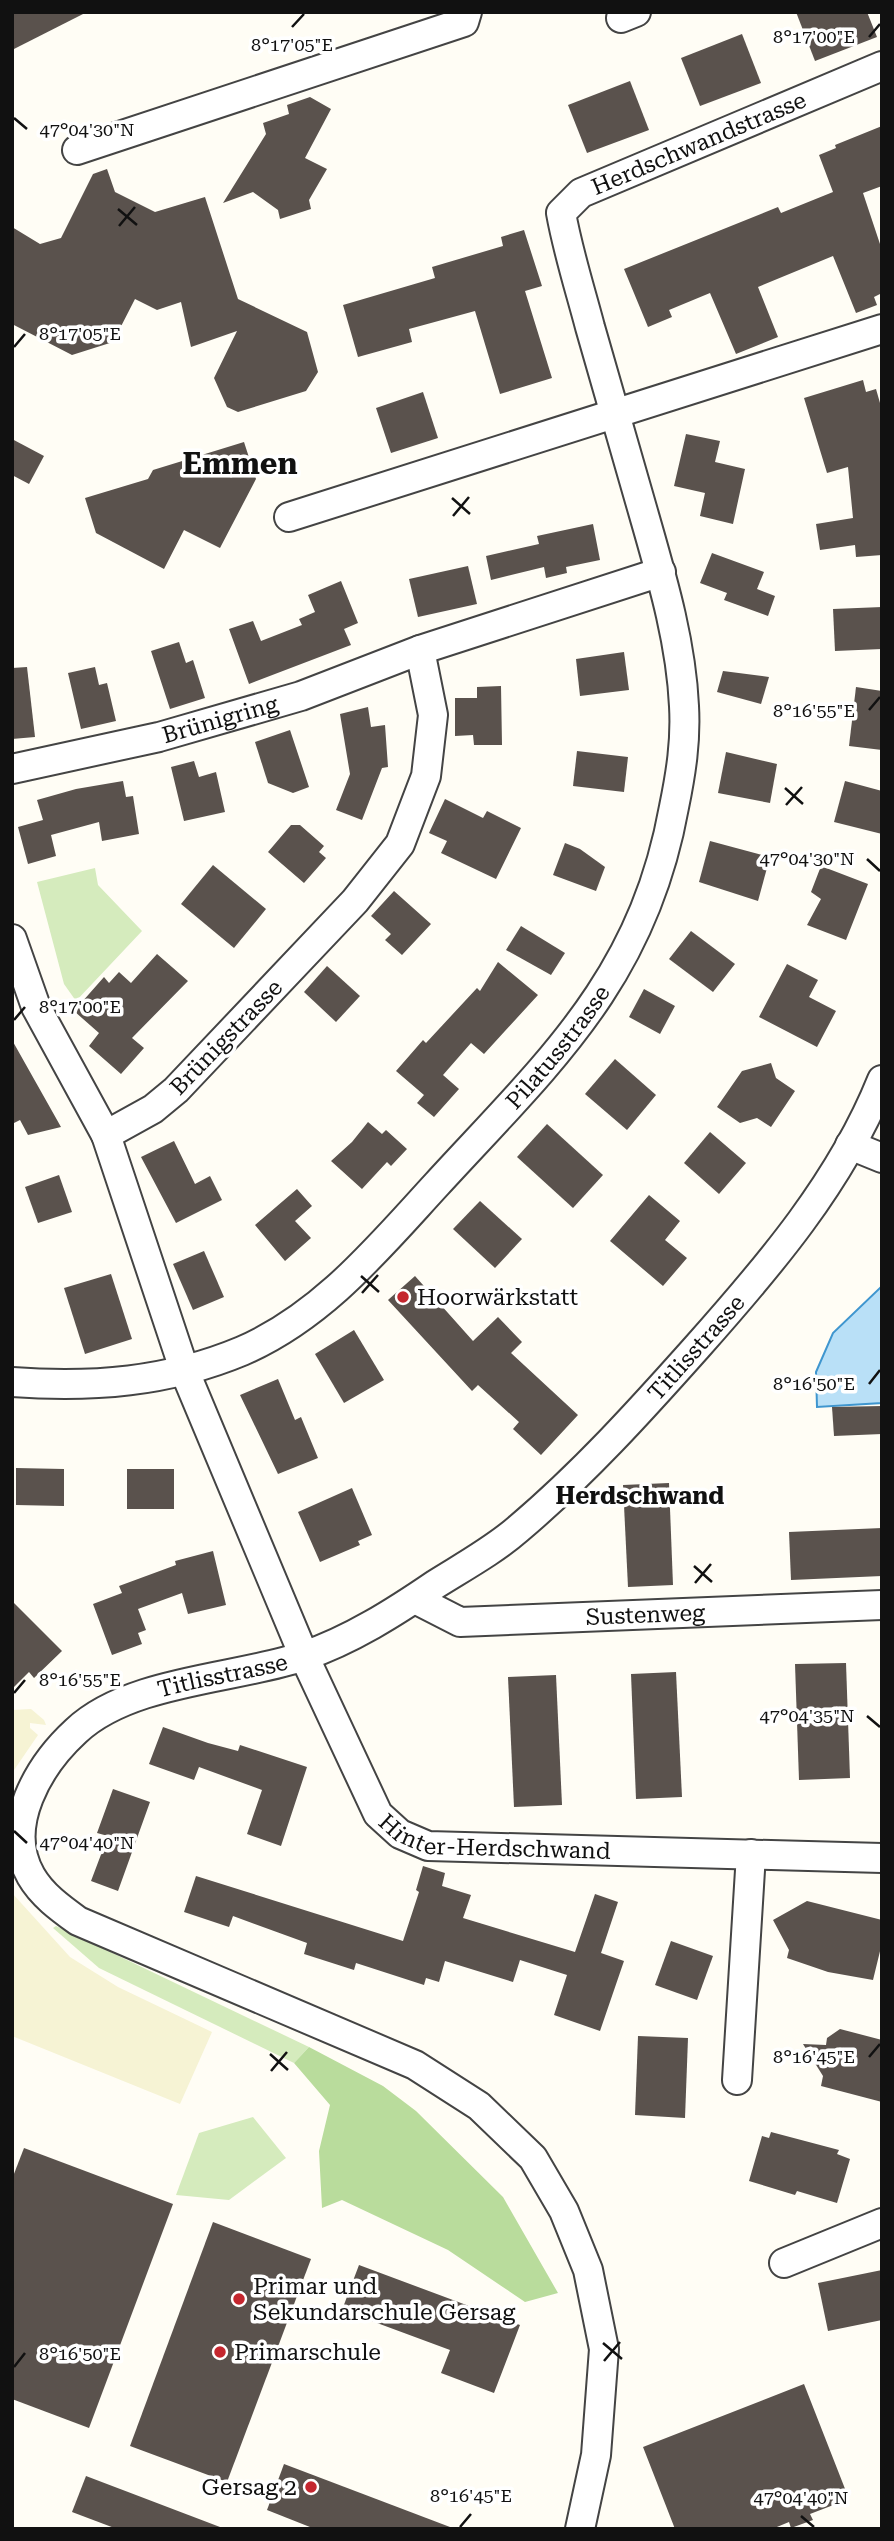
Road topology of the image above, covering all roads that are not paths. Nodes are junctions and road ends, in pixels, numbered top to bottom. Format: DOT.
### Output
graph roads {
  1 [pos="467,12"];
  2 [pos="882,66"];
  3 [pos="77,150"];
  4 [pos="882,329"];
  5 [pos="615,414"];
  6 [pos="289,517"];
  7 [pos="661,572"];
  8 [pos="420,650"];
  9 [pos="12,769"];
  10 [pos="12,939"];
  11 [pos="882,1080"];
  12 [pos="106,1135"];
  13 [pos="850,1145"];
  14 [pos="882,1158"];
  15 [pos="185,1372"];
  16 [pos="12,1382"];
  17 [pos="415,1599"];
  18 [pos="882,1605"];
  19 [pos="304,1656"];
  20 [pos="751,1854"];
  21 [pos="882,1858"];
  22 [pos="737,2080"];
  23 [pos="882,2223"];
  24 [pos="784,2263"];
  25 [pos="580,2529"];
  1 -- 3 [label="street"];
  2 -- 5 [label="street, Herdschwandstrasse"];
  4 -- 5 [label="street"];
  5 -- 6 [label="street"];
  5 -- 7 [label="street, Pilatusstrasse"];
  7 -- 8 [label="street"];
  7 -- 15 [label="street, Pilatusstrasse"];
  8 -- 9 [label="street, Brünigring"];
  8 -- 12 [label="street, Brünigstrasse"];
  10 -- 12 [label="street"];
  11 -- 13 [label="street, Titlisstrasse"];
  12 -- 15 [label="street"];
  13 -- 14 [label="street"];
  13 -- 17 [label="street, Titlisstrasse"];
  15 -- 16 [label="street, Pilatusstrasse"];
  15 -- 19 [label="street"];
  17 -- 18 [label="street, Sustenweg"];
  17 -- 19 [label="street, Titlisstrasse"];
  19 -- 20 [label="street, Hinter-Herdschwand"];
  19 -- 25 [label="street, Titlisstrasse"];
  20 -- 21 [label="street, Hinter-Herdschwand"];
  20 -- 22 [label="street"];
  23 -- 24 [label="street"];
}
